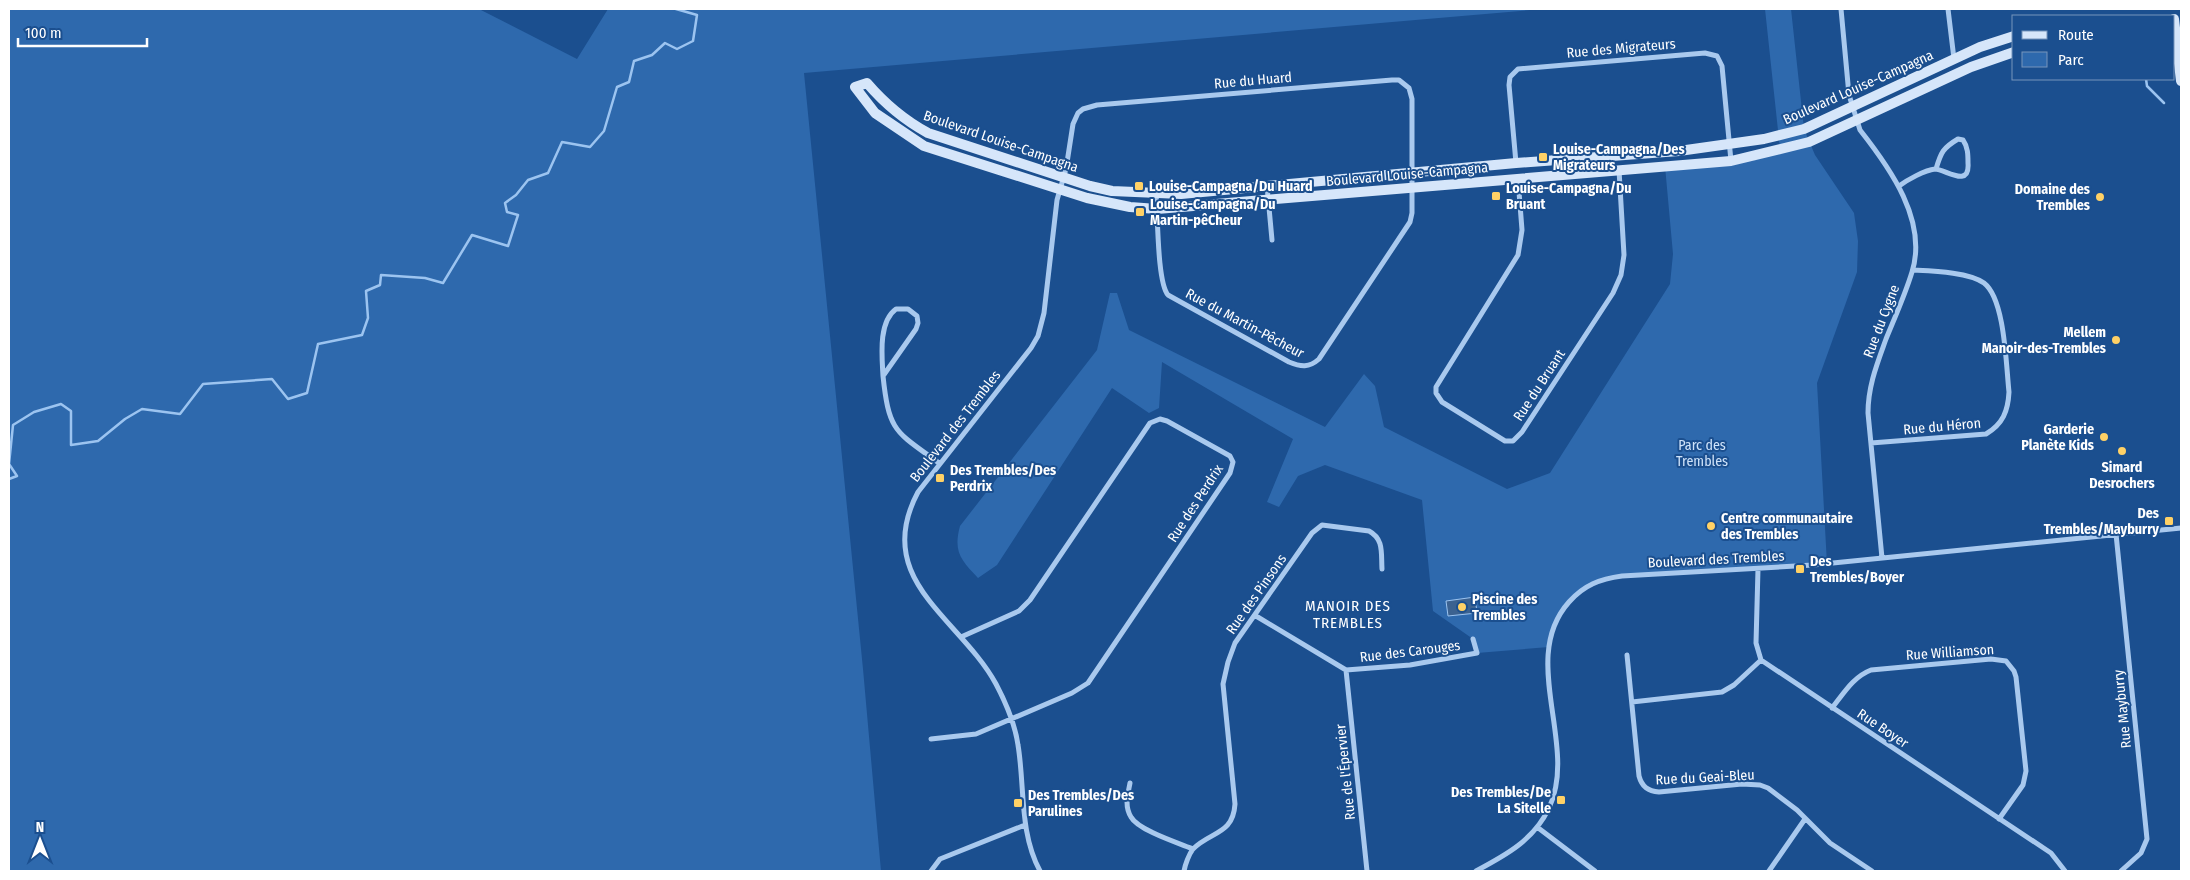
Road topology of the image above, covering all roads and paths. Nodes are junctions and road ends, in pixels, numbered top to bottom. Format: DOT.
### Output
graph roads {
  1 [pos="1841,9"];
  2 [pos="1948,9"];
  3 [pos="2176,22"];
  4 [pos="2012,37"];
  5 [pos="2012,53"];
  6 [pos="1954,59"];
  7 [pos="2181,81"];
  8 [pos="1852,108"];
  9 [pos="1856,121"];
  10 [pos="1730,145"];
  11 [pos="1617,156"];
  12 [pos="1731,161"];
  13 [pos="1516,163"];
  14 [pos="1936,169"];
  15 [pos="1618,170"];
  16 [pos="1411,174"];
  17 [pos="1064,177"];
  18 [pos="1518,179"];
  19 [pos="1267,186"];
  20 [pos="1899,186"];
  21 [pos="1411,187"];
  22 [pos="1061,190"];
  23 [pos="1156,194"];
  24 [pos="1269,200"];
  25 [pos="1157,209"];
  26 [pos="1272,240"];
  27 [pos="1913,270"];
  28 [pos="883,376"];
  29 [pos="1871,443"];
  30 [pos="939,463"];
  31 [pos="2181,528"];
  32 [pos="2116,534"];
  33 [pos="1882,558"];
  34 [pos="1382,569"];
  35 [pos="1758,569"];
  36 [pos="1256,616"];
  37 [pos="961,637"];
  38 [pos="1473,639"];
  39 [pos="1627,655"];
  40 [pos="1761,660"];
  41 [pos="1346,670"];
  42 [pos="1632,702"];
  43 [pos="1832,708"];
  44 [pos="1011,718"];
  45 [pos="932,739"];
  46 [pos="1130,783"];
  47 [pos="1805,819"];
  48 [pos="1999,819"];
  49 [pos="1025,825"];
  50 [pos="1538,827"];
  51 [pos="1193,849"];
  52 [pos="931,871"];
  53 [pos="1040,871"];
  54 [pos="1184,871"];
  55 [pos="1367,871"];
  56 [pos="1476,871"];
  57 [pos="1595,871"];
  58 [pos="1769,871"];
  59 [pos="1872,871"];
  60 [pos="2065,871"];
  61 [pos="2121,871"];
  1 -- 8 [label="street, Rue du Cygne"];
  2 -- 6 [label="street"];
  3 -- 7 [label="street"];
  4 -- 6 [label="street, Boulevard Louise-Campagna"];
  5 -- 9 [label="street, Boulevard Louise-Campagna"];
  6 -- 8 [label="street, Boulevard Louise-Campagna"];
  8 -- 9 [label="street, Rue du Cygne"];
  8 -- 10 [label="street, Boulevard Louise-Campagna"];
  9 -- 12 [label="street, Boulevard Louise-Campagna"];
  9 -- 20 [label="street, Rue du Cygne"];
  10 -- 11 [label="street, Boulevard Louise-Campagna"];
  10 -- 12 [label="street, Rue des Migrateurs"];
  10 -- 13 [label="street, Rue des Migrateurs"];
  11 -- 13 [label="street, Boulevard Louise-Campagna"];
  11 -- 15 [label="street"];
  12 -- 15 [label="street, Boulevard Louise-Campagna"];
  13 -- 16 [label="street, Boulevard Louise-Campagna"];
  13 -- 18 [label="street"];
  14 -- 14 [label="street"];
  14 -- 20 [label="street"];
  15 -- 18 [label="street, Boulevard Louise-Campagna"];
  15 -- 18 [label="street, Rue du Bruant"];
  16 -- 17 [label="street, Rue du Huard"];
  16 -- 19 [label="street, Boulevard Louise-Campagna"];
  16 -- 21 [label="street, Rue du Martin-Pêcheur"];
  17 -- 22 [label="street, Boulevard des Trembles"];
  17 -- 22 [label="street, Boulevard Louise-Campagna"];
  17 -- 23 [label="street, Boulevard Louise-Campagna"];
  18 -- 21 [label="street, Boulevard Louise-Campagna"];
  19 -- 23 [label="street, Boulevard Louise-Campagna"];
  19 -- 24 [label="street"];
  20 -- 27 [label="street, Rue du Cygne"];
  21 -- 24 [label="street, Boulevard Louise-Campagna"];
  21 -- 25 [label="street, Rue du Martin-Pêcheur"];
  22 -- 25 [label="street, Boulevard Louise-Campagna"];
  22 -- 30 [label="street, Boulevard des Trembles"];
  23 -- 25 [label="street, Rue du Martin-Pêcheur"];
  24 -- 25 [label="street, Boulevard Louise-Campagna"];
  24 -- 26 [label="street"];
  27 -- 29 [label="street, Rue du Cygne"];
  27 -- 29 [label="street, Rue du Héron"];
  28 -- 28 [label="street"];
  28 -- 30 [label="street"];
  29 -- 33 [label="street, Rue du Cygne"];
  30 -- 37 [label="street, Boulevard des Trembles"];
  31 -- 32 [label="street, Boulevard des Trembles"];
  32 -- 33 [label="street, Boulevard des Trembles"];
  32 -- 61 [label="street, Rue Mayburry"];
  33 -- 35 [label="street, Boulevard des Trembles"];
  34 -- 36 [label="street, Rue des Pinsons"];
  35 -- 40 [label="street"];
  35 -- 50 [label="street, Boulevard des Trembles"];
  36 -- 41 [label="street, Rue des Carouges"];
  36 -- 51 [label="street, Rue des Pinsons"];
  37 -- 44 [label="street, Boulevard des Trembles"];
  37 -- 44 [label="street, Rue des Perdrix"];
  38 -- 41 [label="street, Rue des Carouges"];
  39 -- 42 [label="street, Rue du Geai-Bleu"];
  40 -- 42 [label="street"];
  40 -- 43 [label="street, Rue Boyer"];
  41 -- 55 [label="street, Rue de l'Épervier"];
  42 -- 47 [label="street, Rue du Geai-Bleu"];
  43 -- 48 [label="street, Rue Boyer"];
  43 -- 48 [label="street, Rue Williamson"];
  44 -- 45 [label="street"];
  44 -- 49 [label="street, Boulevard des Trembles"];
  46 -- 51 [label="street"];
  47 -- 58 [label="street"];
  47 -- 59 [label="street, Rue du Geai-Bleu"];
  48 -- 60 [label="street, Rue Boyer"];
  49 -- 52 [label="street"];
  49 -- 53 [label="street, Boulevard des Trembles"];
  50 -- 56 [label="street, Boulevard des Trembles"];
  50 -- 57 [label="street"];
  51 -- 54 [label="street"];
}
